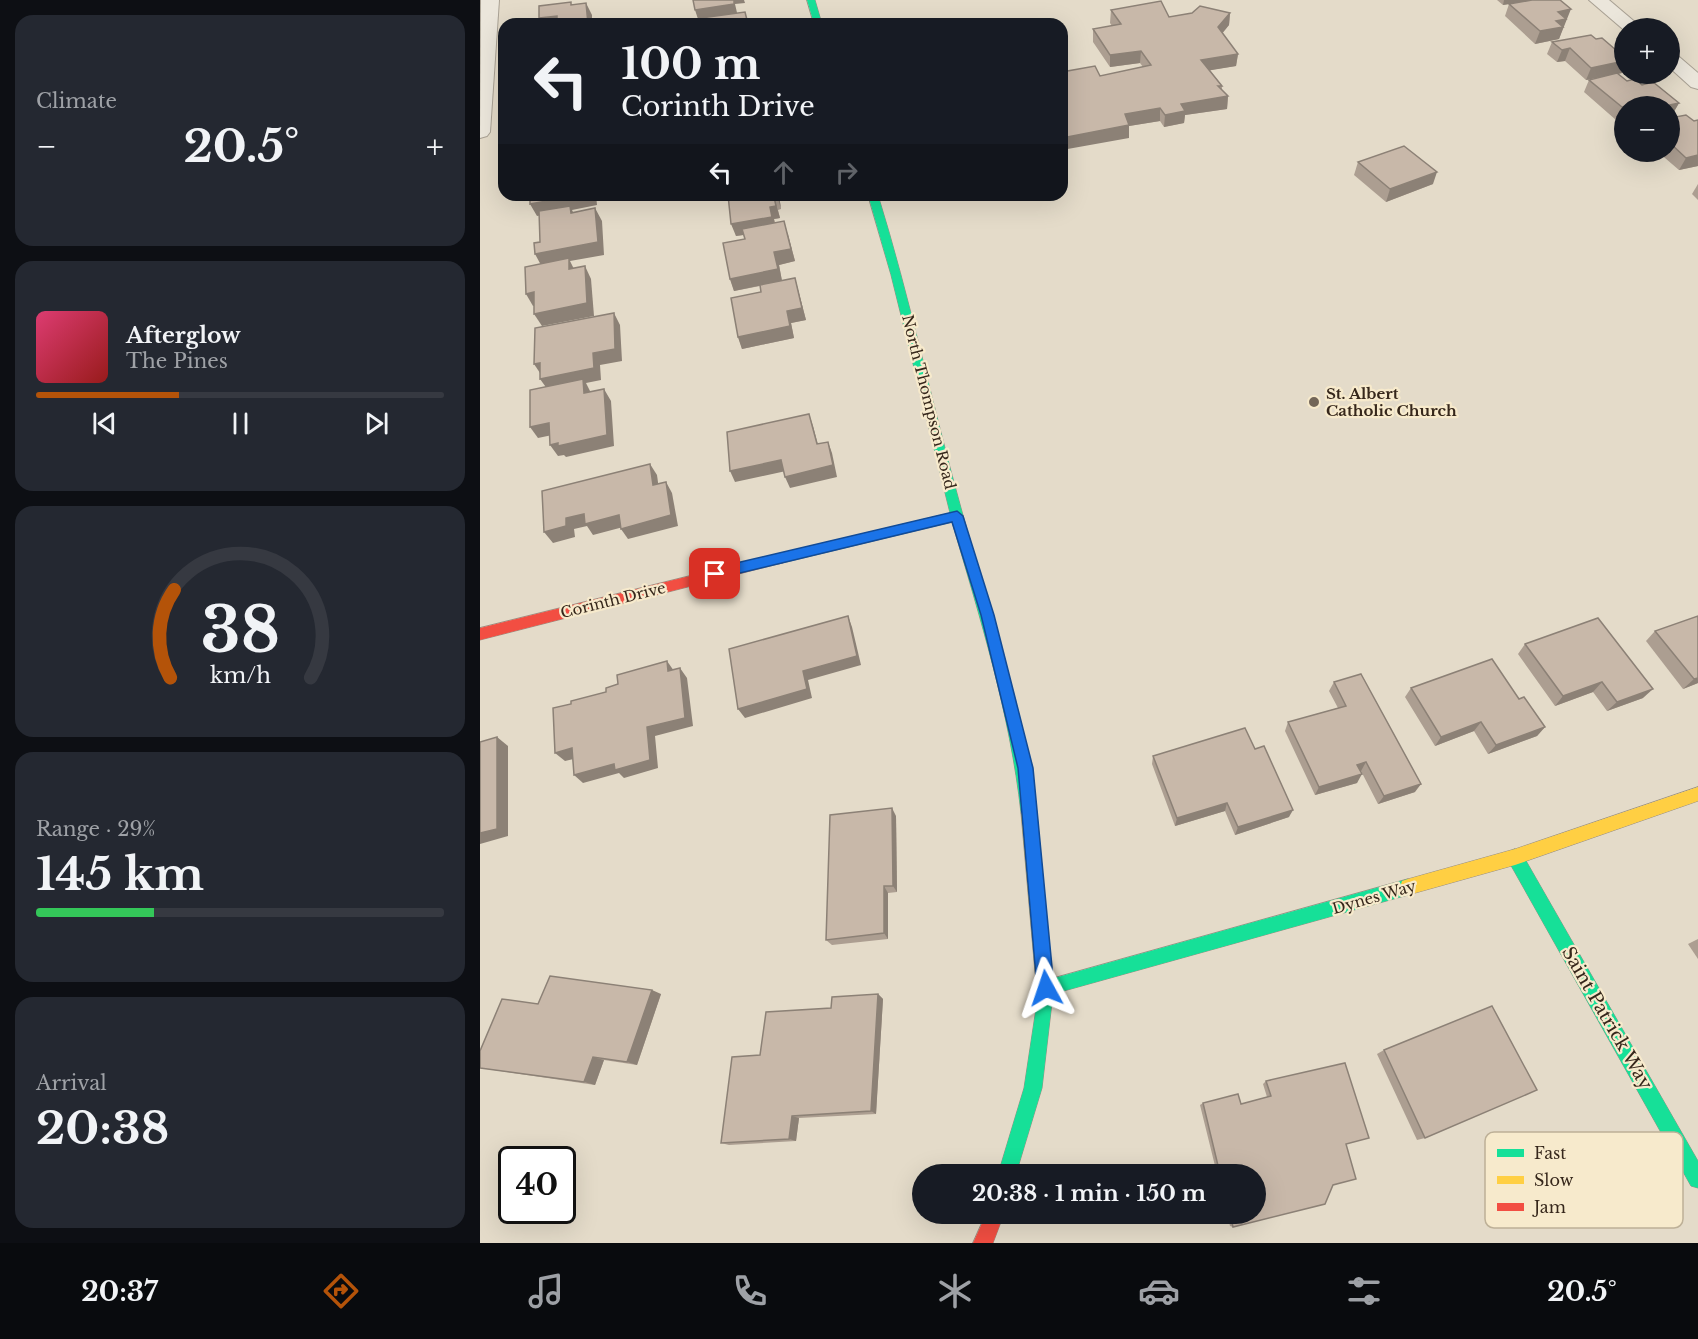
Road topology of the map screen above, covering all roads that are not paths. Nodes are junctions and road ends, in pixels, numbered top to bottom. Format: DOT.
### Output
graph roads {
  1 [pos="490,0"];
  2 [pos="811,0"];
  3 [pos="1598,0"];
  4 [pos="816,18"];
  5 [pos="1620,18"];
  6 [pos="1680,68"];
  7 [pos="1698,83"];
  8 [pos="480,132"];
  9 [pos="875,201"];
  10 [pos="957,516"];
  11 [pos="480,634"];
  12 [pos="1698,794"];
  13 [pos="1515,857"];
  14 [pos="1046,988"];
  15 [pos="1671,1132"];
  16 [pos="1683,1153"];
  17 [pos="1010,1164"];
  18 [pos="1698,1179"];
  19 [pos="991,1224"];
  20 [pos="983,1243"];
  1 -- 8 [label="street"];
  2 -- 4 [label="street"];
  3 -- 5 [label="street"];
  6 -- 7 [label="street"];
  9 -- 10 [label="street, North Thompson Road"];
  10 -- 11 [label="street, Corinth Drive"];
  10 -- 14 [label="street, North Thompson Road"];
  12 -- 13 [label="street, Dynes Way"];
  13 -- 14 [label="street, Dynes Way"];
  13 -- 15 [label="street, Saint Patrick Way"];
  14 -- 17 [label="street, North Thompson Road"];
  16 -- 18 [label="street, Saint Patrick Way"];
  19 -- 20 [label="street"];
}
